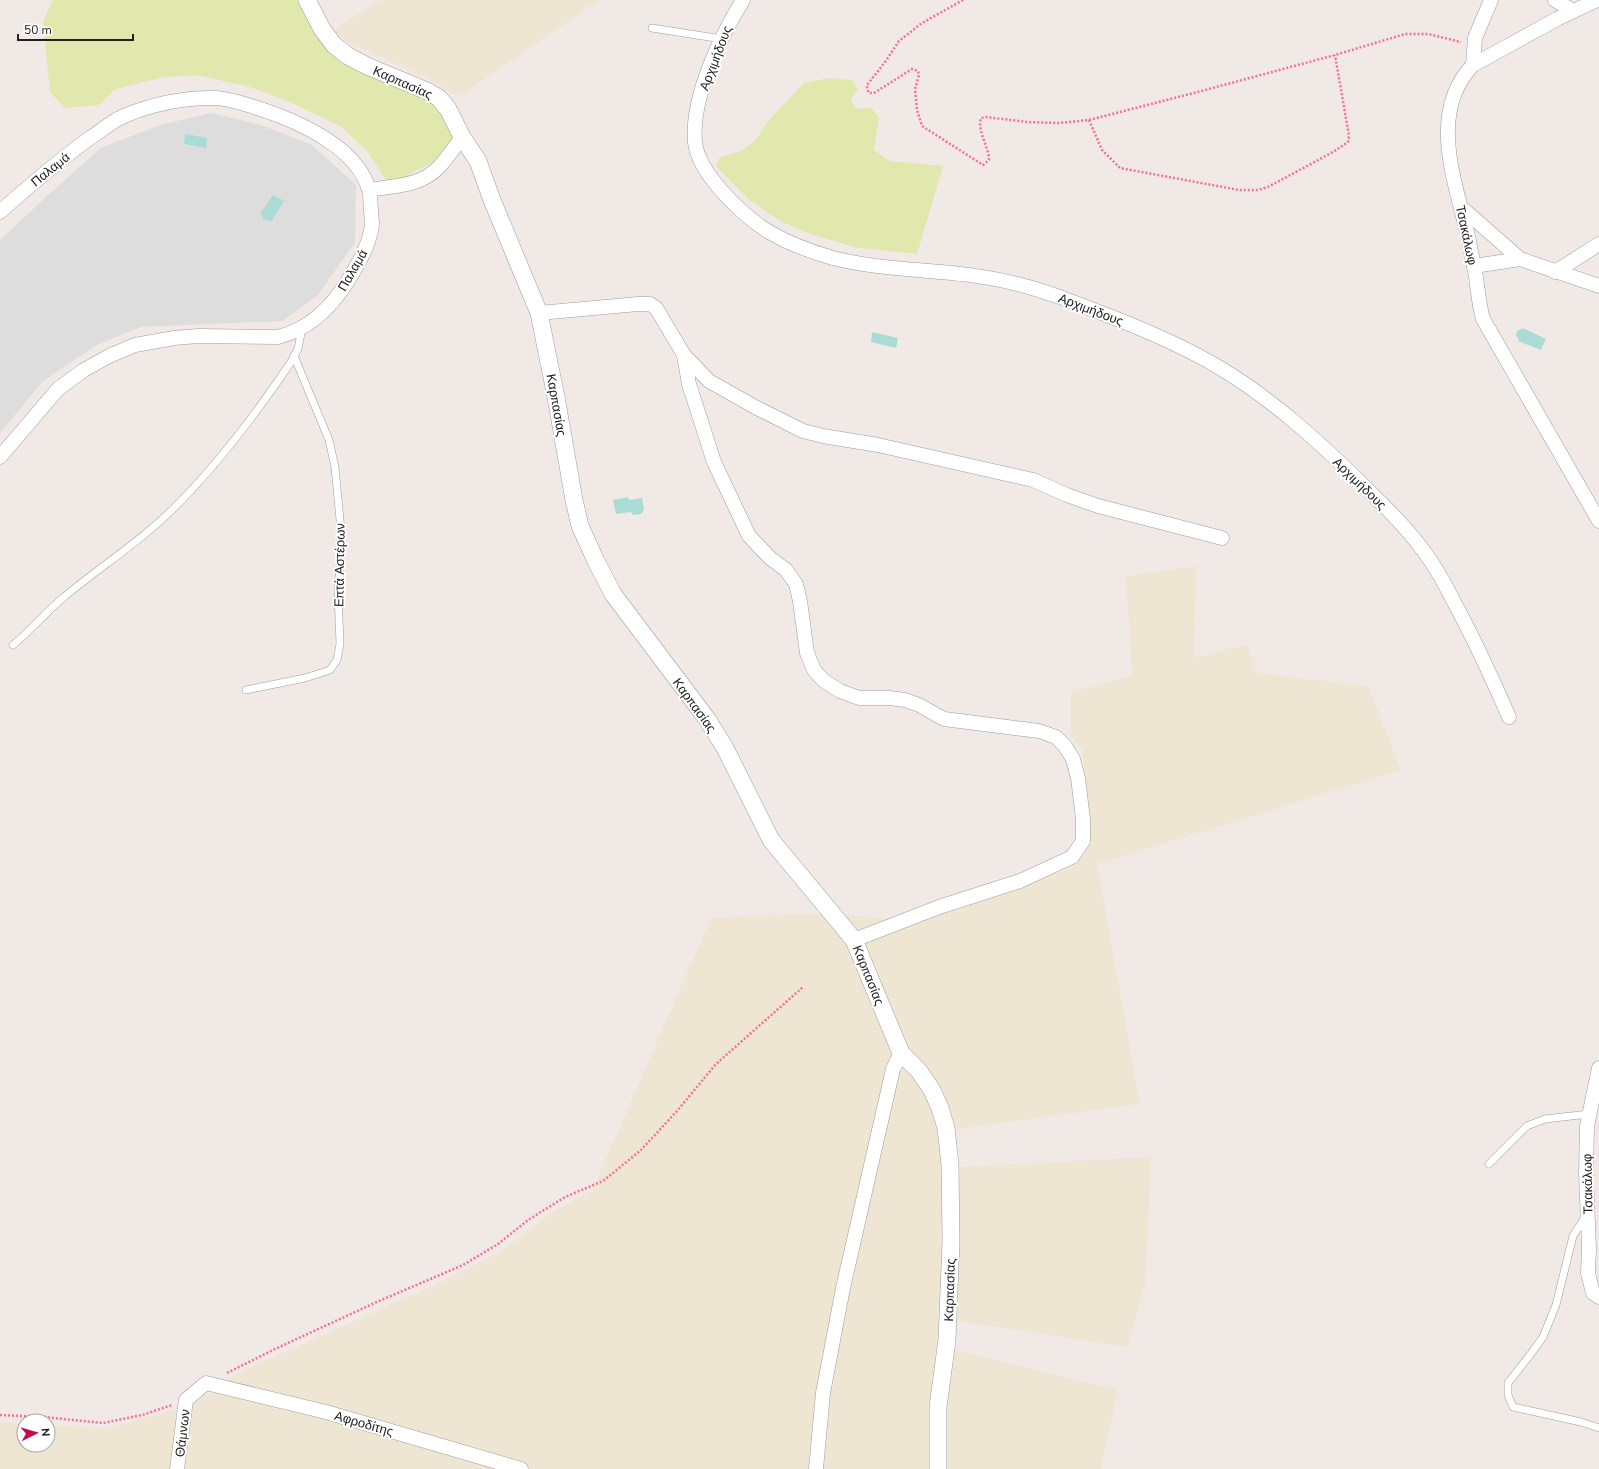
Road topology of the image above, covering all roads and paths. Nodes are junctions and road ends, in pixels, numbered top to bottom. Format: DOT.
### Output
graph roads {
  1 [pos="307,0"];
  2 [pos="742,0"];
  3 [pos="963,0"];
  4 [pos="1491,0"];
  5 [pos="1555,0"];
  6 [pos="1597,0"];
  7 [pos="1573,11"];
  8 [pos="652,28"];
  9 [pos="722,39"];
  10 [pos="1474,45"];
  11 [pos="1336,55"];
  12 [pos="1473,65"];
  13 [pos="1089,120"];
  14 [pos="462,137"];
  15 [pos="370,190"];
  16 [pos="1462,208"];
  17 [pos="0,212"];
  18 [pos="1599,244"];
  19 [pos="1520,259"];
  20 [pos="1474,266"];
  21 [pos="1555,272"];
  22 [pos="1599,286"];
  23 [pos="539,313"];
  24 [pos="302,328"];
  25 [pos="684,355"];
  26 [pos="294,356"];
  27 [pos="0,457"];
  28 [pos="1599,521"];
  29 [pos="1222,538"];
  30 [pos="13,645"];
  31 [pos="246,690"];
  32 [pos="1510,717"];
  33 [pos="854,940"];
  34 [pos="803,987"];
  35 [pos="901,1053"];
  36 [pos="1599,1068"];
  37 [pos="1592,1122"];
  38 [pos="1489,1164"];
  39 [pos="1587,1214"];
  40 [pos="1599,1297"];
  41 [pos="206,1383"];
  42 [pos="186,1400"];
  43 [pos="0,1415"];
  44 [pos="1599,1428"];
  45 [pos="177,1469"];
  46 [pos="521,1469"];
  47 [pos="816,1469"];
  48 [pos="938,1469"];
  1 -- 14 [label="street, Καρπασίας"];
  2 -- 9 [label="street, Αρχιμήδους"];
  3 -- 13 [label="path"];
  4 -- 10 [label="street"];
  5 -- 7 [label="street"];
  6 -- 7 [label="street, Τσακάλωφ"];
  7 -- 12 [label="street, Τσακάλωφ"];
  8 -- 9 [label="lane"];
  9 -- 32 [label="street, Αρχιμήδους"];
  10 -- 11 [label="path"];
  10 -- 12 [label="street"];
  11 -- 13 [label="path"];
  11 -- 13 [label="path"];
  12 -- 16 [label="street, Τσακάλωφ"];
  14 -- 15 [label="street"];
  14 -- 23 [label="street, Καρπασίας"];
  15 -- 17 [label="street, Παλαμά"];
  15 -- 24 [label="street, Παλαμά"];
  16 -- 19 [label="street"];
  16 -- 20 [label="street, Τσακάλωφ"];
  18 -- 21 [label="street"];
  19 -- 20 [label="street"];
  19 -- 21 [label="street"];
  20 -- 28 [label="street, Τσακάλωφ"];
  21 -- 22 [label="street"];
  23 -- 25 [label="street"];
  23 -- 33 [label="street, Καρπασίας"];
  24 -- 26 [label="lane"];
  24 -- 27 [label="street, Παλαμά"];
  25 -- 29 [label="street"];
  25 -- 33 [label="street"];
  26 -- 30 [label="lane"];
  26 -- 31 [label="lane, Επτά Αστέρων"];
  33 -- 35 [label="street, Καρπασίας"];
  34 -- 41 [label="path"];
  35 -- 47 [label="street"];
  35 -- 48 [label="street, Καρπασίας"];
  36 -- 37 [label="street, Τσακάλωφ"];
  37 -- 38 [label="lane"];
  37 -- 39 [label="street, Τσακάλωφ"];
  39 -- 40 [label="street, Τσακάλωφ"];
  39 -- 44 [label="lane"];
  41 -- 42 [label="street, Θάμνων"];
  41 -- 46 [label="street, Αφροδίτης"];
  42 -- 43 [label="path"];
  42 -- 45 [label="street, Θάμνων"];
}
